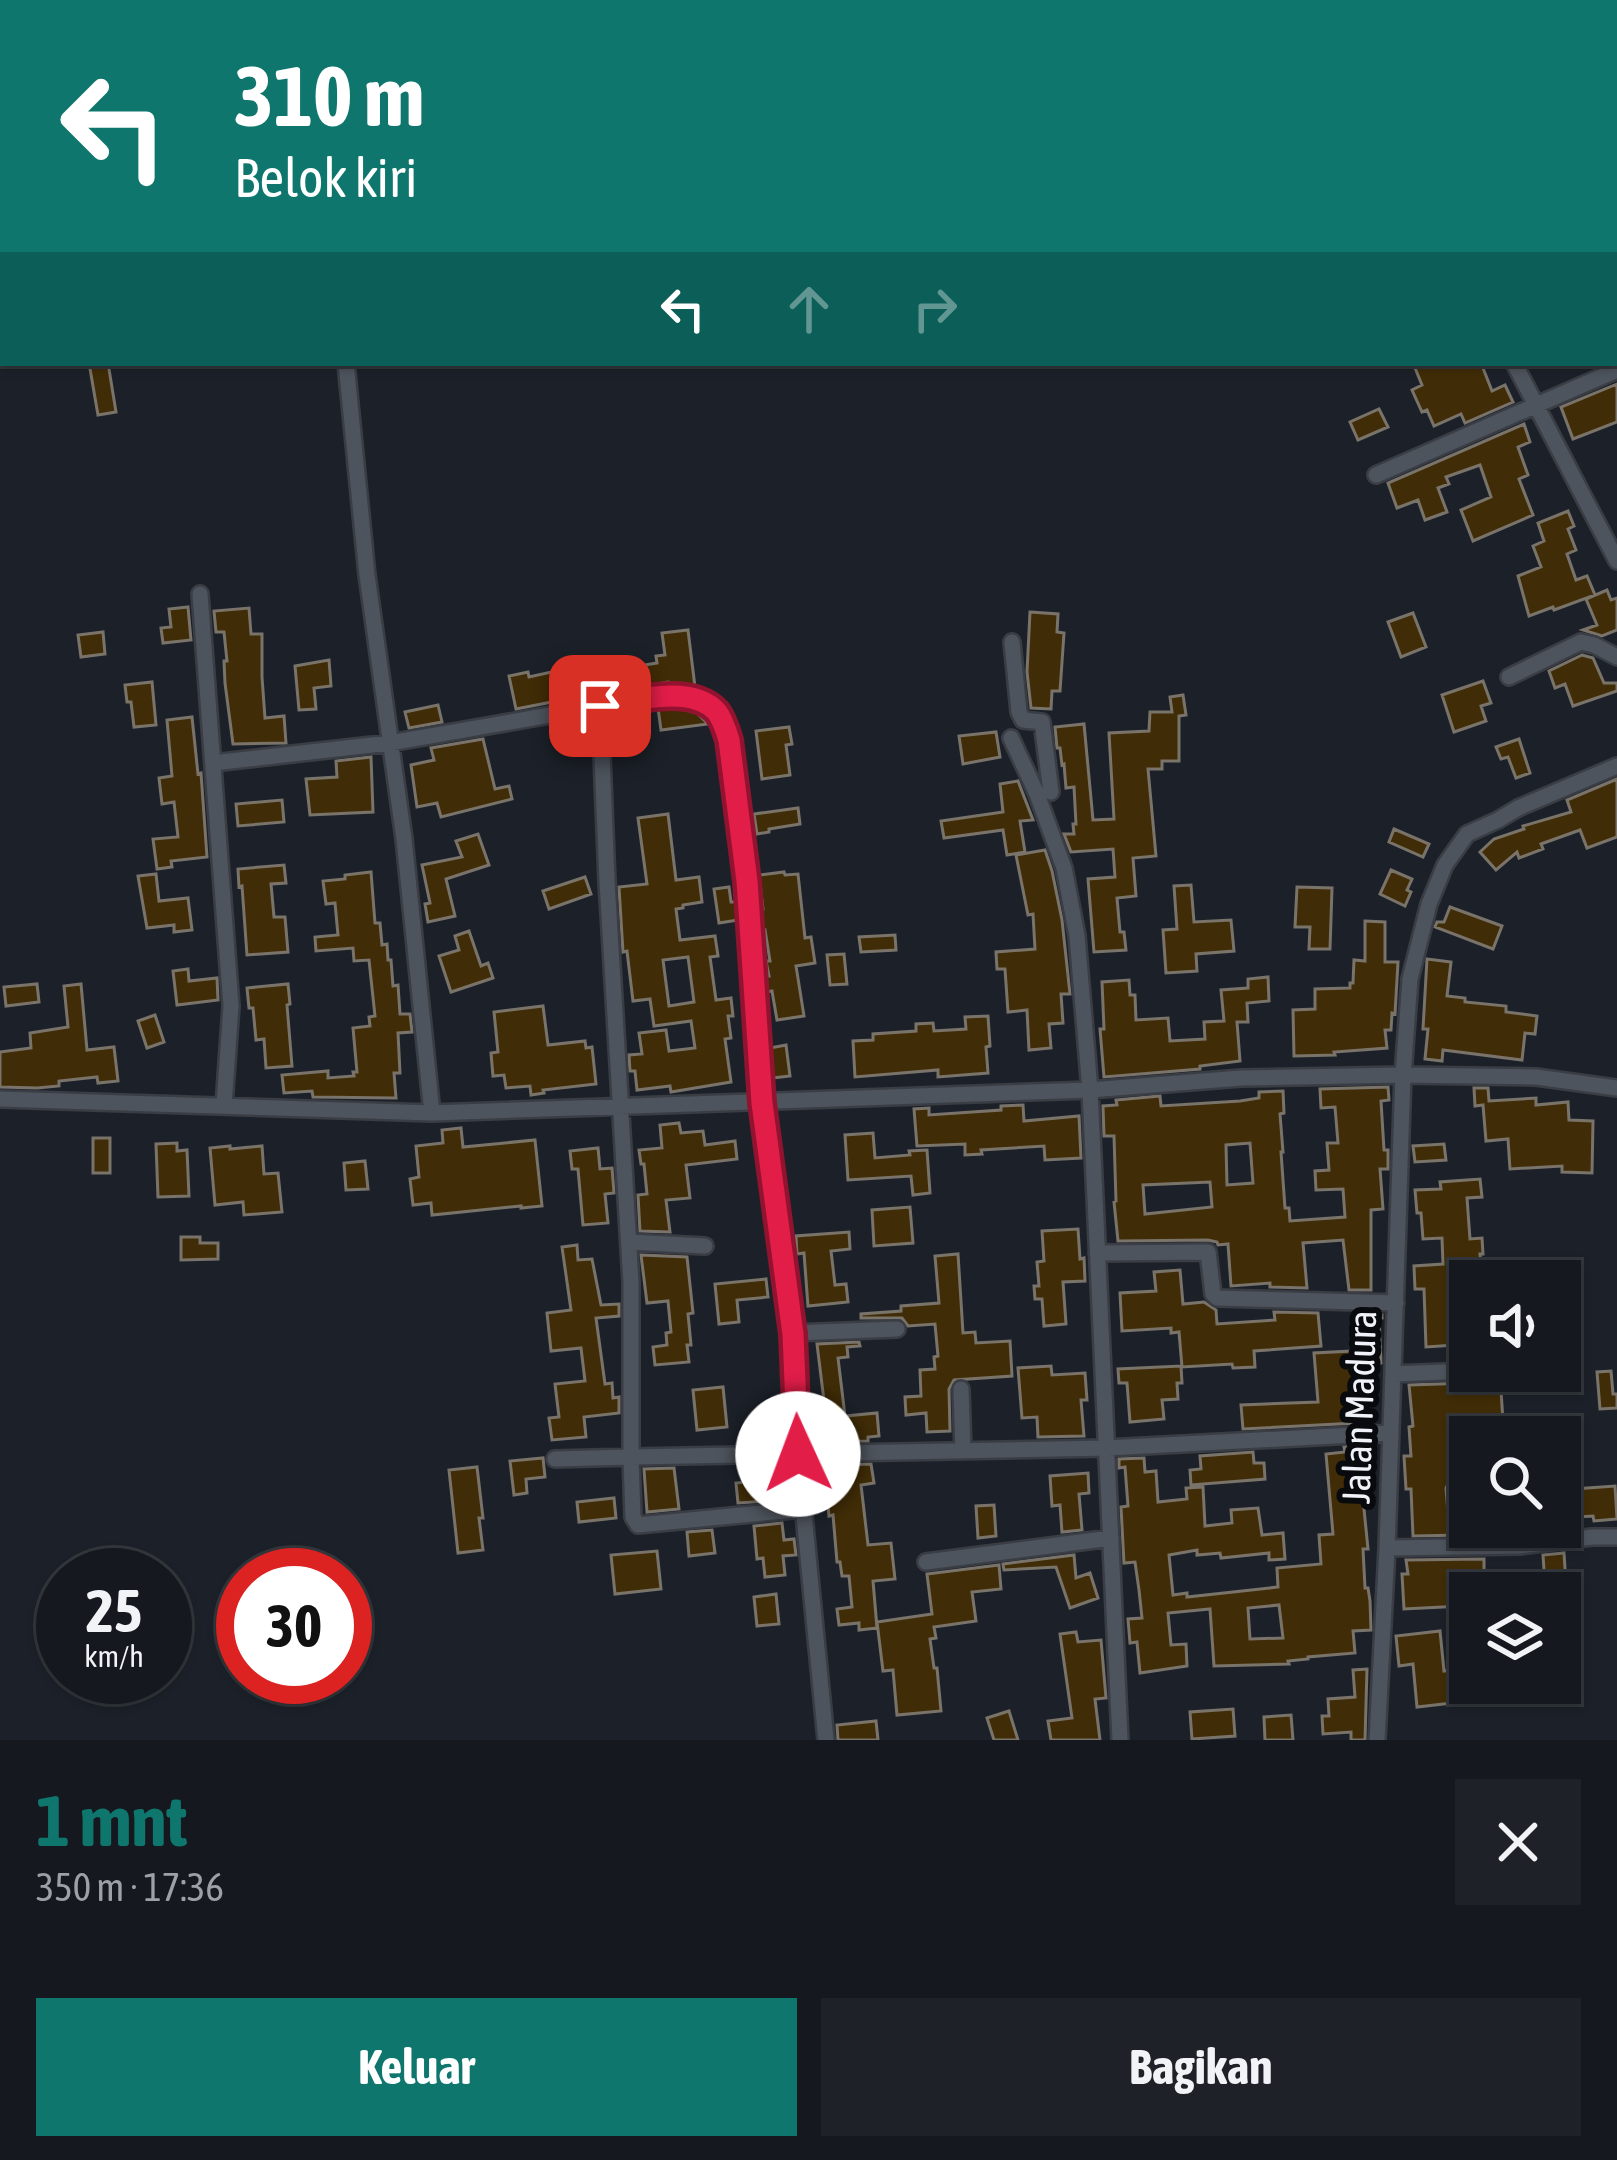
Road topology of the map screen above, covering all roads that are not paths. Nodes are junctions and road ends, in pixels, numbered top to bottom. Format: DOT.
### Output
graph roads {
  1 [pos="346,366"];
  2 [pos="1516,366"];
  3 [pos="1617,370"];
  4 [pos="1537,403"];
  5 [pos="1376,475"];
  6 [pos="1617,561"];
  7 [pos="200,594"];
  8 [pos="1012,642"];
  9 [pos="1617,657"];
  10 [pos="1509,677"];
  11 [pos="600,706"];
  12 [pos="1011,738"];
  13 [pos="390,743"];
  14 [pos="213,764"];
  15 [pos="1617,766"];
  16 [pos="1051,792"];
  17 [pos="1403,1075"];
  18 [pos="1617,1088"];
  19 [pos="1090,1090"];
  20 [pos="0,1099"];
  21 [pos="762,1103"];
  22 [pos="224,1105"];
  23 [pos="620,1108"];
  24 [pos="432,1113"];
  25 [pos="629,1242"];
  26 [pos="705,1246"];
  27 [pos="1097,1253"];
  28 [pos="1396,1303"];
  29 [pos="897,1329"];
  30 [pos="793,1334"];
  31 [pos="1449,1372"];
  32 [pos="1393,1374"];
  33 [pos="961,1389"];
  34 [pos="1391,1433"];
  35 [pos="1107,1448"];
  36 [pos="963,1451"];
  37 [pos="798,1454"];
  38 [pos="632,1457"];
  39 [pos="555,1459"];
  40 [pos="804,1509"];
  41 [pos="1617,1537"];
  42 [pos="1111,1538"];
  43 [pos="1387,1548"];
  44 [pos="926,1562"];
  45 [pos="826,1740"];
  46 [pos="1120,1740"];
  47 [pos="1377,1740"];
  1 -- 13 [label="street"];
  2 -- 4 [label="street"];
  3 -- 4 [label="street"];
  4 -- 5 [label="street"];
  4 -- 6 [label="street"];
  7 -- 14 [label="street"];
  8 -- 16 [label="street"];
  9 -- 10 [label="street"];
  11 -- 13 [label="street"];
  11 -- 21 [label="street"];
  11 -- 23 [label="street"];
  12 -- 19 [label="street"];
  13 -- 14 [label="street"];
  13 -- 24 [label="street"];
  14 -- 22 [label="street"];
  15 -- 17 [label="street, Jalan Madura"];
  17 -- 18 [label="street"];
  17 -- 19 [label="street"];
  17 -- 28 [label="street, Jalan Madura"];
  19 -- 21 [label="street"];
  19 -- 27 [label="street"];
  20 -- 22 [label="street"];
  21 -- 23 [label="street"];
  21 -- 30 [label="street"];
  22 -- 24 [label="street"];
  23 -- 24 [label="street"];
  23 -- 25 [label="street"];
  25 -- 26 [label="street"];
  25 -- 38 [label="street"];
  27 -- 28 [label="street"];
  27 -- 35 [label="street"];
  28 -- 32 [label="street, Jalan Madura"];
  29 -- 30 [label="street"];
  30 -- 37 [label="street"];
  31 -- 32 [label="street"];
  32 -- 34 [label="street, Jalan Madura"];
  33 -- 36 [label="street"];
  34 -- 35 [label="street"];
  34 -- 43 [label="street, Jalan Madura"];
  35 -- 36 [label="street"];
  35 -- 42 [label="street"];
  36 -- 37 [label="street"];
  37 -- 38 [label="street"];
  37 -- 40 [label="street"];
  38 -- 39 [label="street"];
  38 -- 40 [label="street"];
  40 -- 45 [label="street"];
  41 -- 43 [label="street"];
  42 -- 44 [label="street"];
  42 -- 46 [label="street"];
  43 -- 47 [label="street, Jalan Madura"];
}
